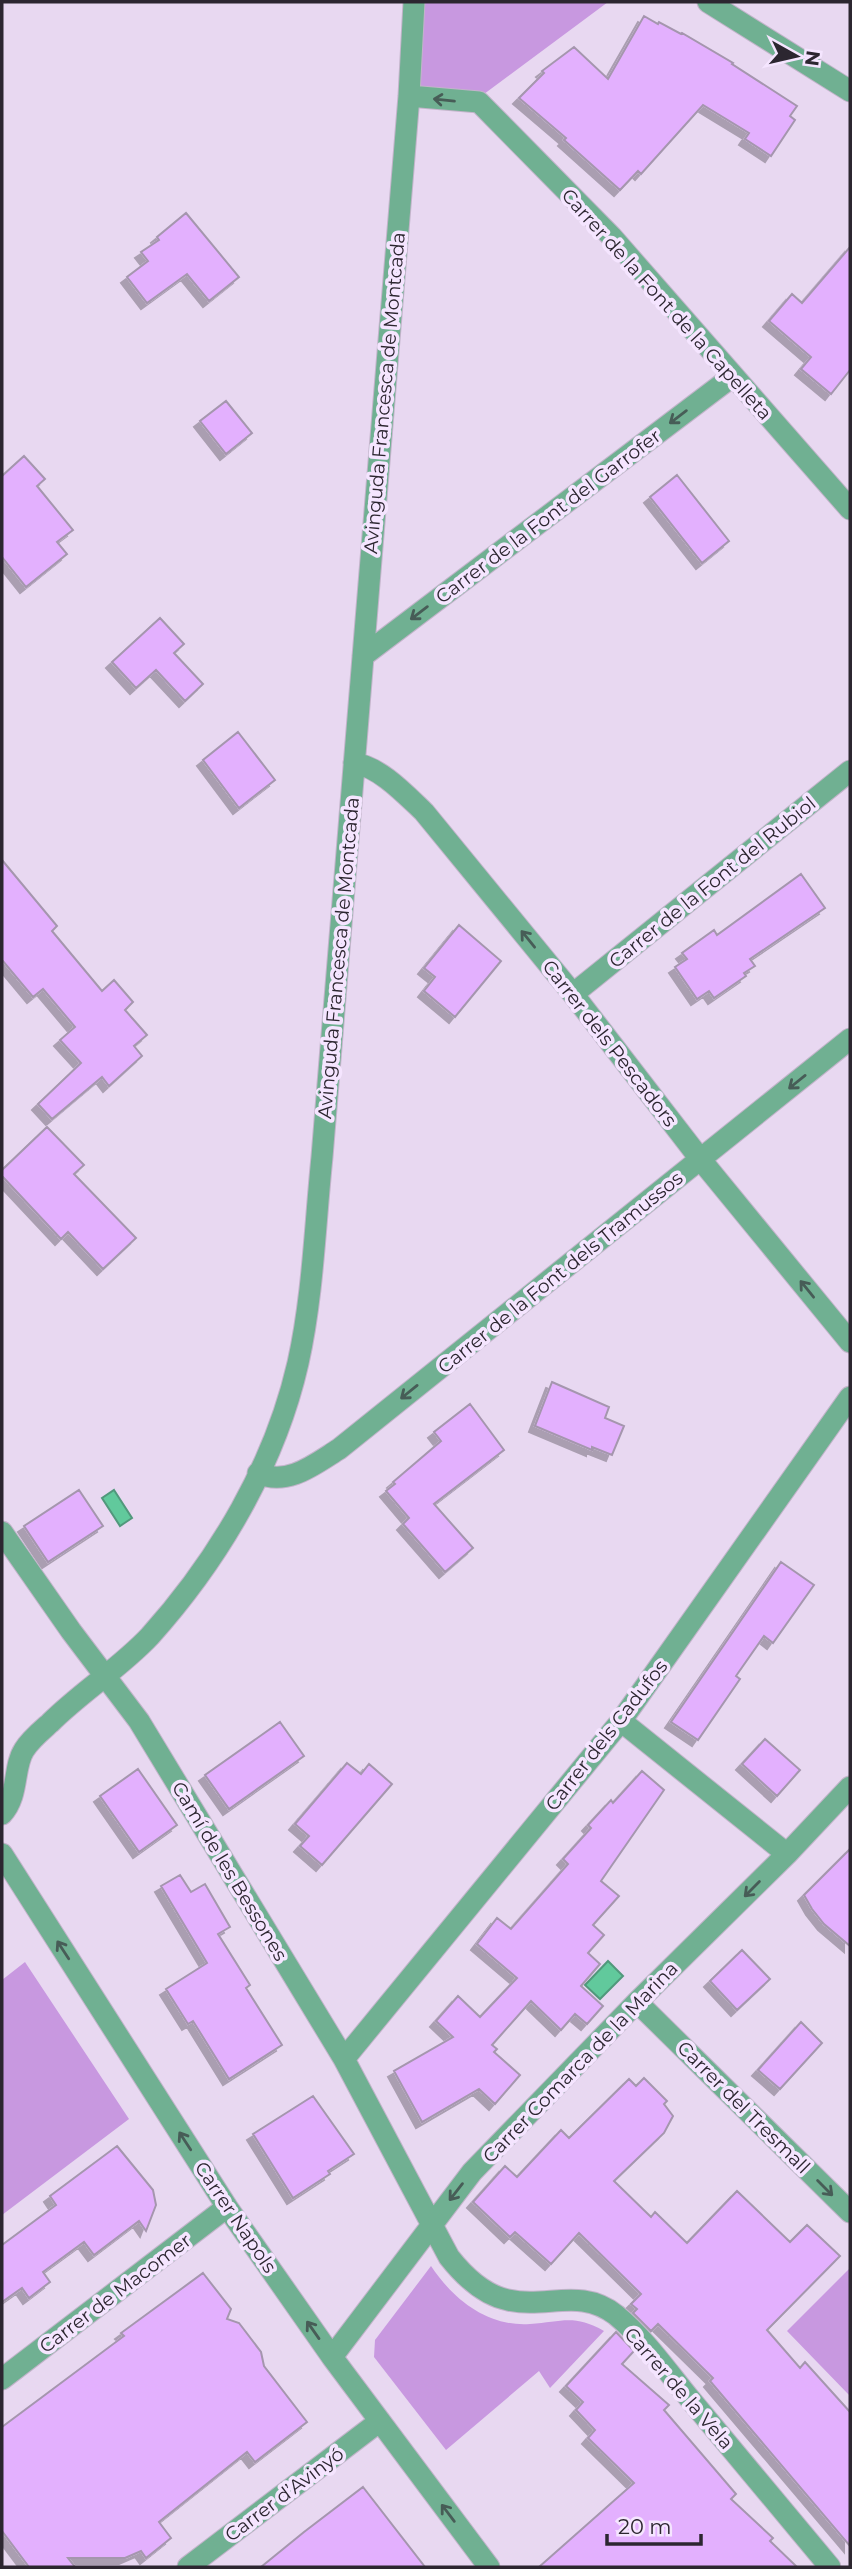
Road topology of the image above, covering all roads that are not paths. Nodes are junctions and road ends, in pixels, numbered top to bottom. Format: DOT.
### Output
graph roads {
  1 [pos="414,2"];
  2 [pos="708,2"];
  3 [pos="850,92"];
  4 [pos="409,96"];
  5 [pos="733,376"];
  6 [pos="850,509"];
  7 [pos="363,656"];
  8 [pos="354,763"];
  9 [pos="850,771"];
  10 [pos="573,993"];
  11 [pos="850,1039"];
  12 [pos="701,1160"];
  13 [pos="850,1342"];
  14 [pos="850,1397"];
  15 [pos="258,1473"];
  16 [pos="2,1532"];
  17 [pos="106,1675"];
  18 [pos="621,1721"];
  19 [pos="850,1787"];
  20 [pos="2,1814"];
  21 [pos="2,1854"];
  22 [pos="787,1854"];
  23 [pos="637,2002"];
  24 [pos="344,2059"];
  25 [pos="228,2207"];
  26 [pos="850,2212"];
  27 [pos="431,2226"];
  28 [pos="332,2357"];
  29 [pos="2,2379"];
  30 [pos="380,2421"];
  31 [pos="188,2567"];
  32 [pos="489,2567"];
  33 [pos="830,2567"];
  1 -- 4 [label="street, Avinguda Francesca de Montcada"];
  2 -- 3 [label="street"];
  5 -- 4 [label="street, Carrer de la Font de la Capelleta, one-way"];
  4 -- 7 [label="street, Avinguda Francesca de Montcada"];
  5 -- 6 [label="street, Carrer de la Font de la Capelleta"];
  5 -- 7 [label="street, Carrer de la Font del Garrofer, one-way"];
  7 -- 8 [label="street, Avinguda Francesca de Montcada"];
  10 -- 8 [label="street, Carrer dels Pescadors, one-way"];
  8 -- 15 [label="street, Avinguda Francesca de Montcada"];
  9 -- 10 [label="street, Carrer de la Font del Rubiol"];
  10 -- 12 [label="street, Carrer dels Pescadors"];
  11 -- 12 [label="street, Carrer de la Font dels Tramussos, one-way"];
  13 -- 12 [label="street, Carrer dels Pescadors, one-way"];
  12 -- 15 [label="street, Carrer de la Font dels Tramussos, one-way"];
  14 -- 18 [label="street, Carrer dels Cadufos"];
  15 -- 17 [label="street, Avinguda Francesca de Montcada"];
  16 -- 17 [label="street, Camí de les Bessones"];
  17 -- 20 [label="street, Avinguda Francesca de Montcada"];
  17 -- 24 [label="street, Camí de les Bessones"];
  18 -- 22 [label="street"];
  18 -- 24 [label="street, Carrer dels Cadufos"];
  19 -- 22 [label="street, Carrer Comarca de la Marina"];
  25 -- 21 [label="street, Carrer Napols, one-way"];
  22 -- 23 [label="street, Carrer Comarca de la Marina, one-way"];
  23 -- 26 [label="street, Carrer del Tresmall, one-way"];
  23 -- 27 [label="street, Carrer Comarca de la Marina, one-way"];
  24 -- 27 [label="street, Camí de les Bessones"];
  28 -- 25 [label="street, Carrer Napols, one-way"];
  25 -- 29 [label="street, Carrer de Macomer"];
  27 -- 28 [label="street, Carrer Comarca de la Marina"];
  27 -- 33 [label="street, Carrer de la Vela"];
  28 -- 30 [label="street, Carrer Napols"];
  30 -- 31 [label="street, Carrer d’Avinyó"];
  32 -- 30 [label="street, Carrer Napols, one-way"];
}
